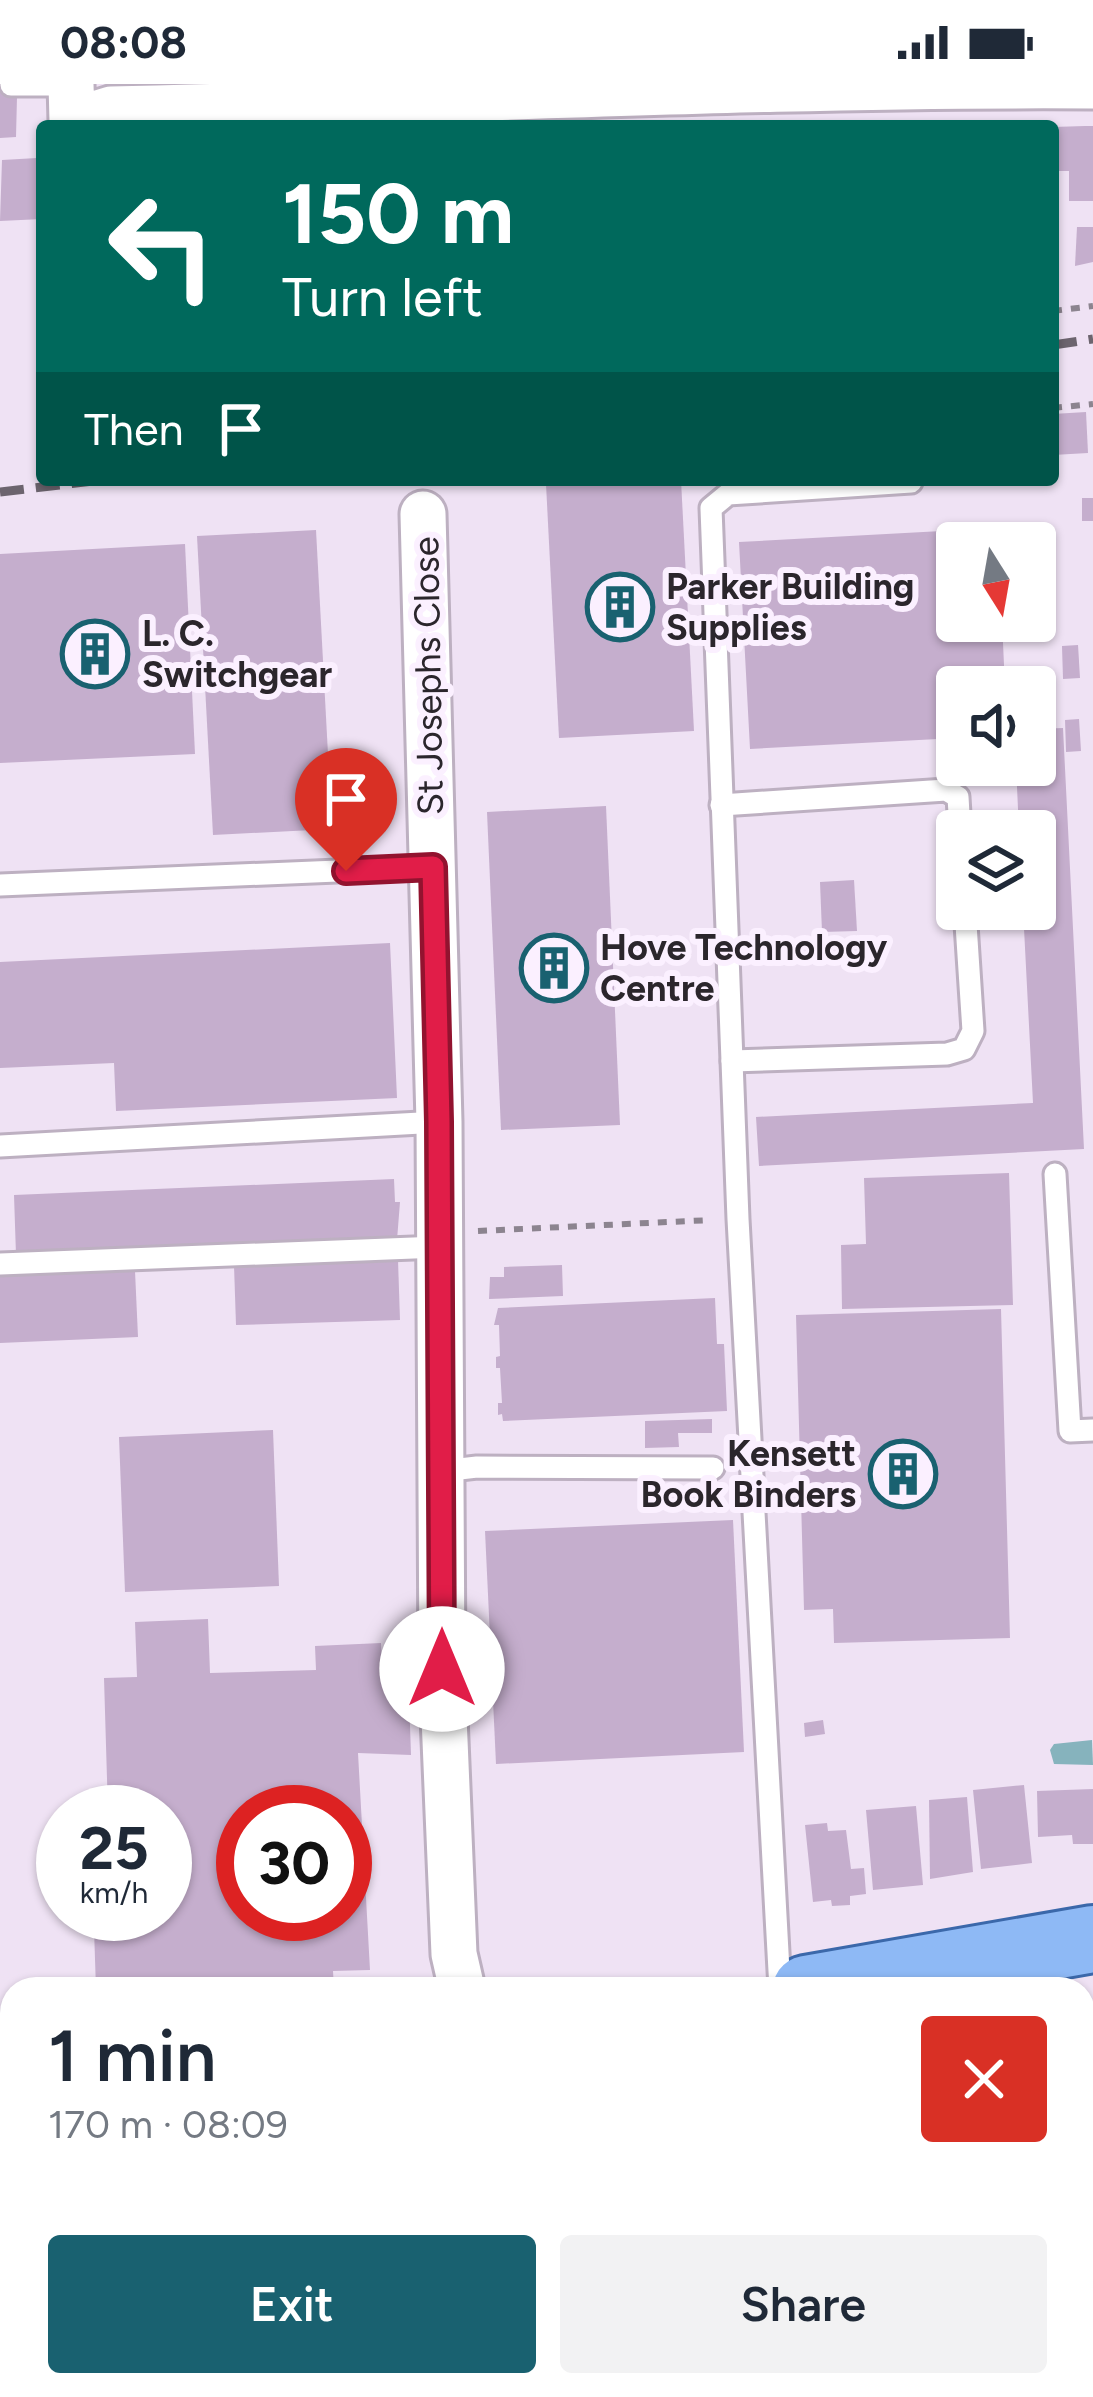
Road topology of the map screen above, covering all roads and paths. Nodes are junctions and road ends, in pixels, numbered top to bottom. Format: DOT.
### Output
graph roads {
  1 [pos="11,85"];
  2 [pos="812,85"];
  3 [pos="1093,86"];
  4 [pos="453,90"];
  5 [pos="71,97"];
  6 [pos="1018,106"];
  7 [pos="620,110"];
  8 [pos="267,116"];
  9 [pos="1093,306"];
  10 [pos="1059,310"];
  11 [pos="1093,404"];
  12 [pos="1059,407"];
  13 [pos="850,486"];
  14 [pos="424,514"];
  15 [pos="721,805"];
  16 [pos="959,810"];
  17 [pos="433,867"];
  18 [pos="0,885"];
  19 [pos="966,930"];
  20 [pos="732,1061"];
  21 [pos="439,1122"];
  22 [pos="0,1146"];
  23 [pos="1055,1174"];
  24 [pos="738,1219"];
  25 [pos="440,1240"];
  26 [pos="0,1264"];
  27 [pos="1093,1430"];
  28 [pos="713,1468"];
  29 [pos="442,1471"];
  30 [pos="1093,1939"];
  31 [pos="459,1977"];
  32 [pos="779,1977"];
  33 [pos="875,1977"];
  1 -- 5 [label="lane"];
  2 -- 6 [label="street"];
  2 -- 7 [label="street"];
  3 -- 6 [label="street"];
  4 -- 7 [label="street"];
  4 -- 8 [label="street"];
  5 -- 8 [label="street"];
  9 -- 10 [label="path"];
  11 -- 12 [label="path"];
  13 -- 15 [label="lane"];
  14 -- 17 [label="street, St Josephs Close"];
  15 -- 16 [label="lane"];
  15 -- 20 [label="lane"];
  17 -- 18 [label="lane"];
  17 -- 21 [label="street, St Josephs Close"];
  19 -- 20 [label="lane"];
  20 -- 24 [label="lane"];
  21 -- 22 [label="lane"];
  21 -- 25 [label="street, St Josephs Close"];
  23 -- 27 [label="lane"];
  24 -- 25 [label="path"];
  24 -- 32 [label="lane"];
  25 -- 26 [label="lane"];
  25 -- 29 [label="street, St Josephs Close"];
  28 -- 29 [label="lane"];
  29 -- 31 [label="street, St Josephs Close"];
  30 -- 33 [label="main road"];
}
